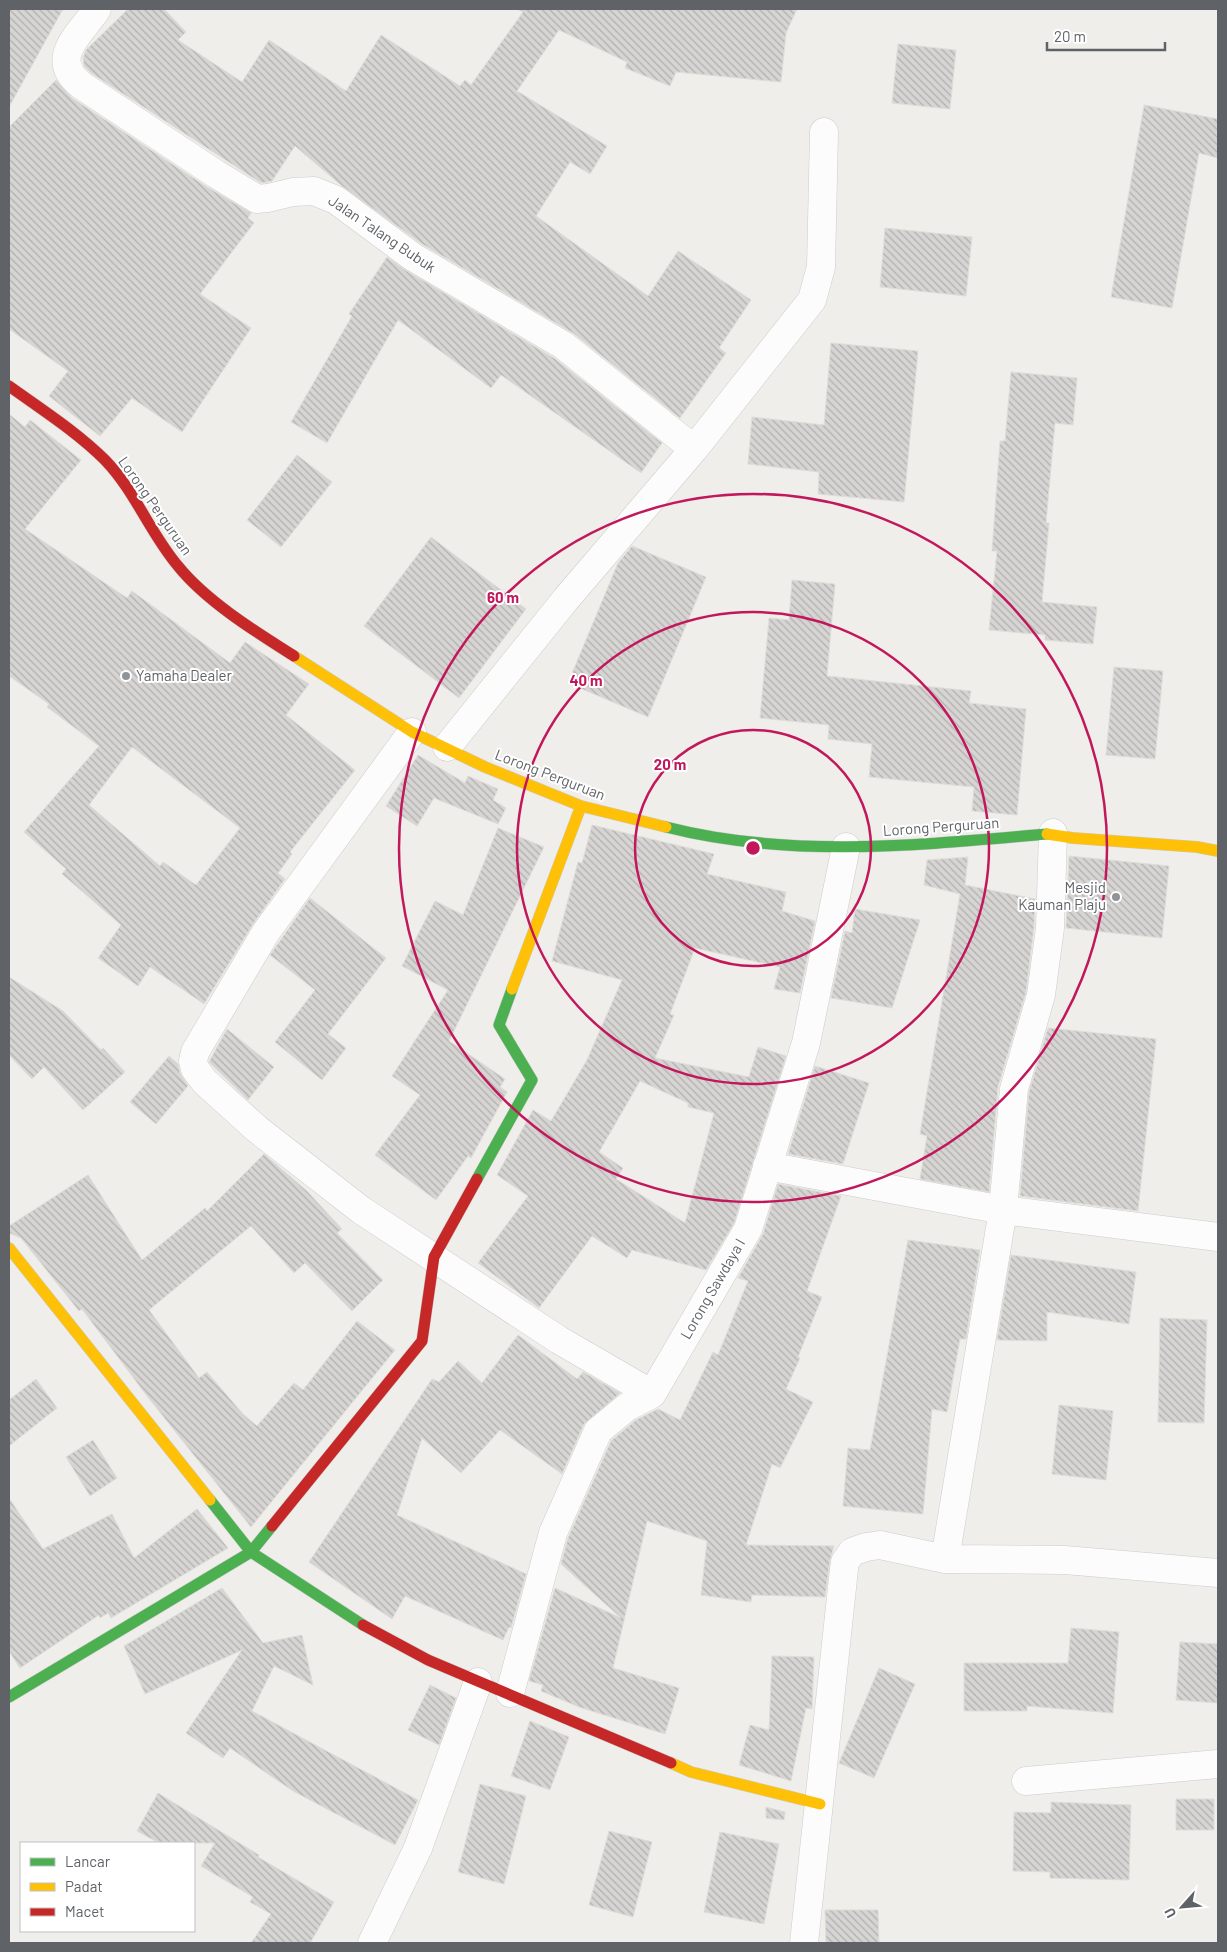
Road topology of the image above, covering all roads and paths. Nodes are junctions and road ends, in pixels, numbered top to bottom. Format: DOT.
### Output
graph roads {
  1 [pos="97,9"];
  2 [pos="824,132"];
  3 [pos="9,386"];
  4 [pos="694,449"];
  5 [pos="412,732"];
  6 [pos="447,747"];
  7 [pos="581,806"];
  8 [pos="1053,833"];
  9 [pos="846,847"];
  10 [pos="1218,851"];
  11 [pos="767,1166"];
  12 [pos="1003,1210"];
  13 [pos="1218,1238"];
  14 [pos="9,1248"];
  15 [pos="434,1258"];
  16 [pos="652,1394"];
  17 [pos="251,1552"];
  18 [pos="945,1559"];
  19 [pos="1218,1573"];
  20 [pos="478,1682"];
  21 [pos="510,1693"];
  22 [pos="9,1697"];
  23 [pos="1218,1764"];
  24 [pos="1026,1781"];
  25 [pos="820,1804"];
  26 [pos="372,1943"];
  27 [pos="804,1943"];
  1 -- 4 [label="street, Jalan Talang Bubuk"];
  2 -- 4 [label="street"];
  3 -- 5 [label="street, Lorong Perguruan"];
  4 -- 6 [label="street"];
  5 -- 6 [label="street, Lorong Perguruan"];
  5 -- 15 [label="street"];
  6 -- 7 [label="street, Lorong Perguruan"];
  7 -- 9 [label="street, Lorong Perguruan"];
  7 -- 15 [label="street"];
  8 -- 9 [label="street, Lorong Perguruan"];
  8 -- 10 [label="street, Lorong Perguruan"];
  8 -- 12 [label="street"];
  9 -- 11 [label="street, Lorong Sawdaya I"];
  11 -- 12 [label="street"];
  11 -- 16 [label="street, Lorong Sawdaya I"];
  12 -- 13 [label="street"];
  12 -- 18 [label="street"];
  14 -- 17 [label="street"];
  15 -- 16 [label="street"];
  15 -- 17 [label="street"];
  16 -- 21 [label="street"];
  17 -- 20 [label="street"];
  17 -- 22 [label="street"];
  18 -- 19 [label="street"];
  18 -- 25 [label="street"];
  20 -- 21 [label="street"];
  20 -- 26 [label="street"];
  21 -- 25 [label="street"];
  23 -- 24 [label="street"];
  25 -- 27 [label="street"];
}
